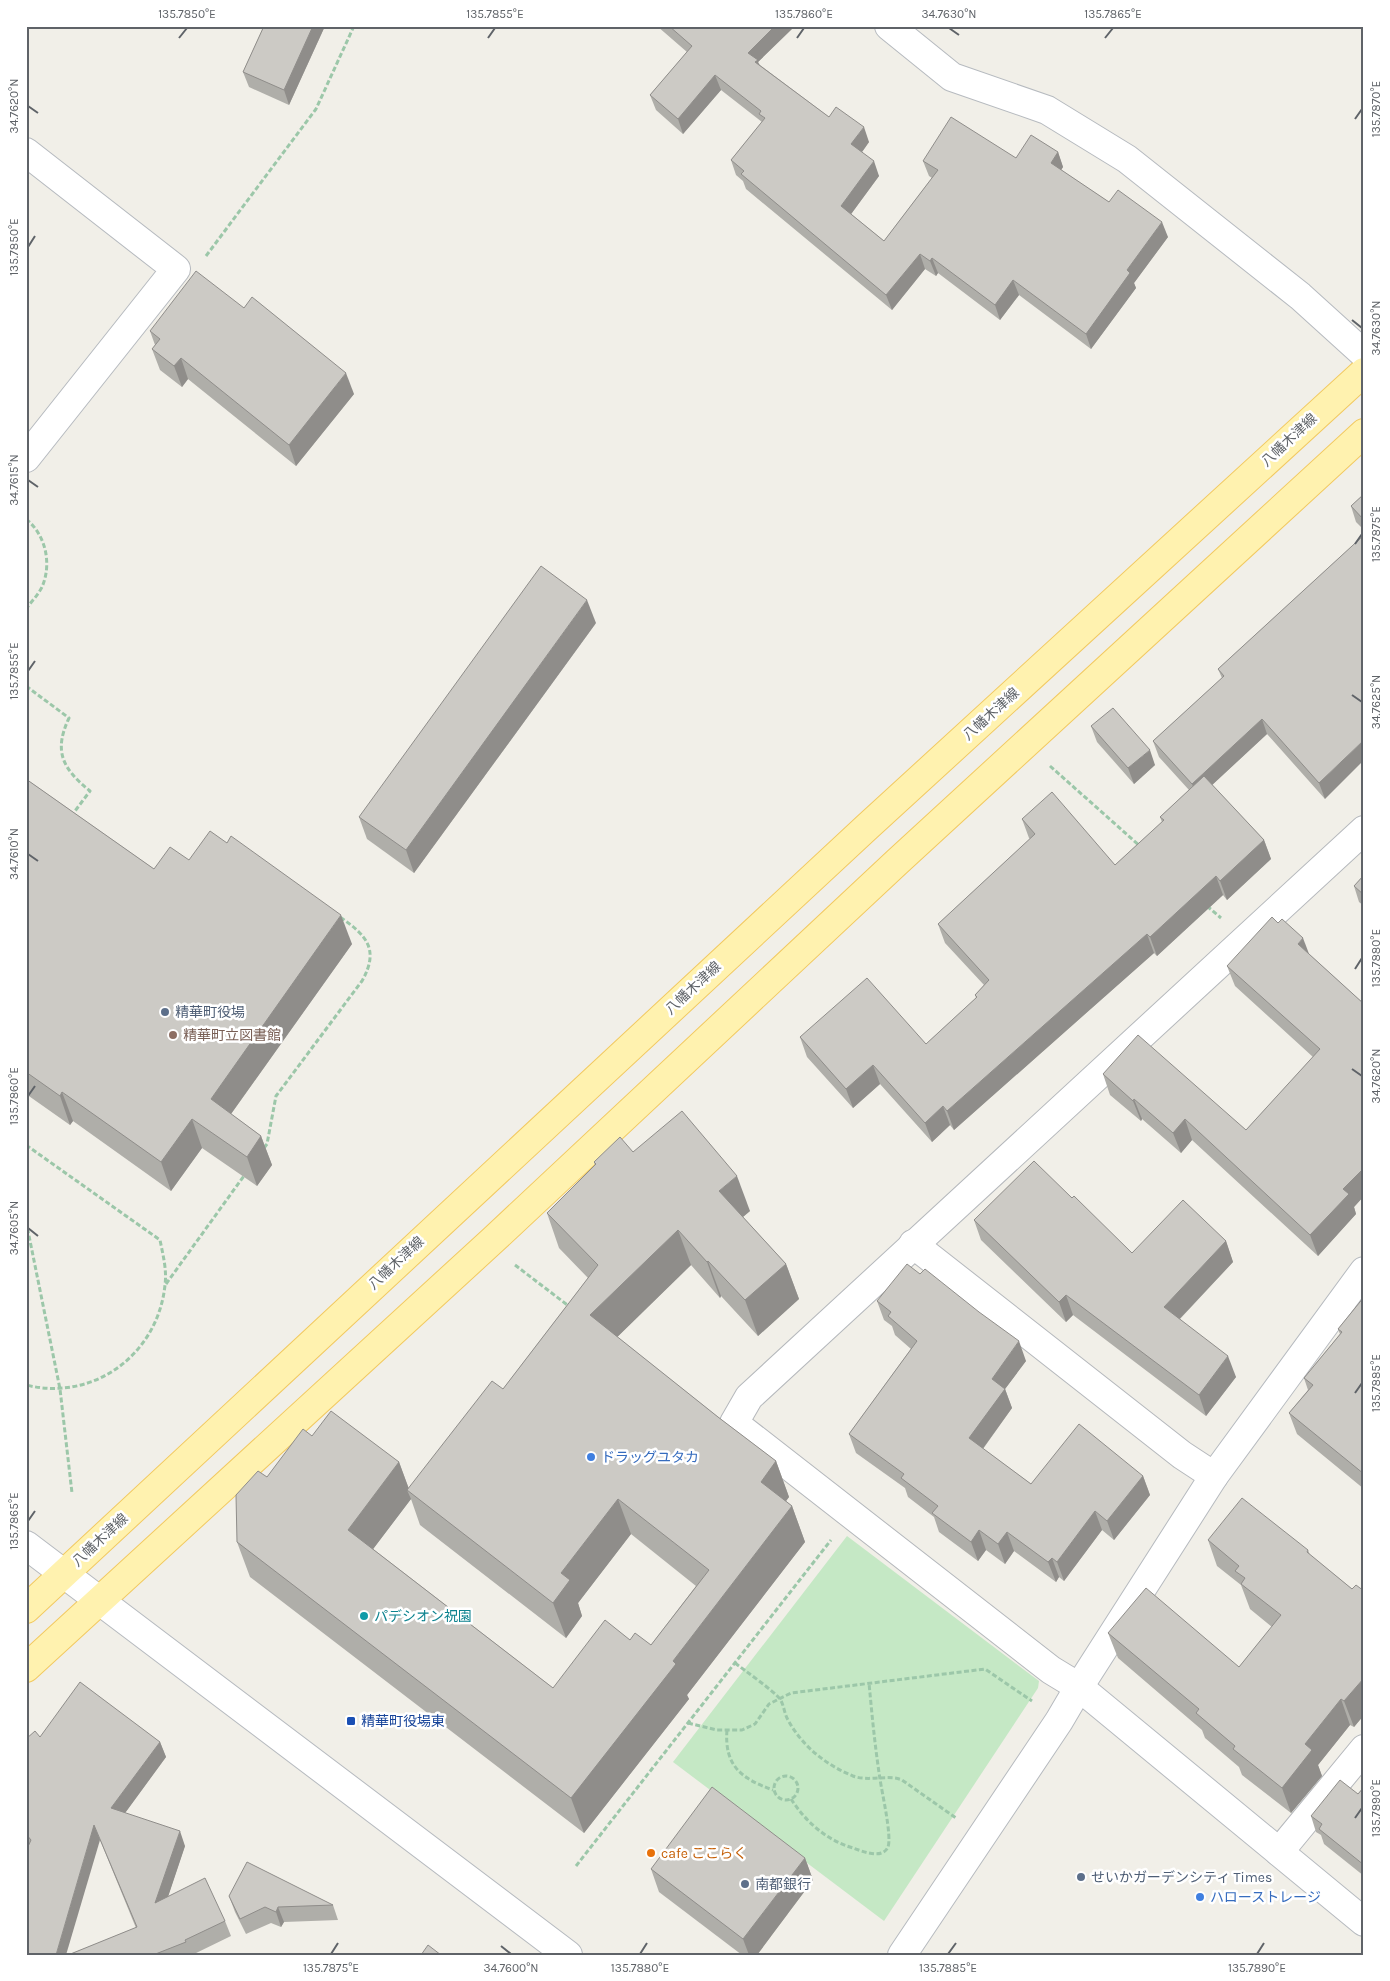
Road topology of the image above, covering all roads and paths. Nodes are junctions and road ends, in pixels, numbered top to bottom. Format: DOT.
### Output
graph roads {
  1 [pos="354,26"];
  2 [pos="890,26"];
  3 [pos="26,152"];
  4 [pos="203,260"];
  5 [pos="1364,354"];
  6 [pos="1364,372"];
  7 [pos="1364,433"];
  8 [pos="26,458"];
  9 [pos="26,519"];
  10 [pos="26,610"];
  11 [pos="26,686"];
  12 [pos="1048,764"];
  13 [pos="69,820"];
  14 [pos="1364,830"];
  15 [pos="1143,849"];
  16 [pos="1202,901"];
  17 [pos="337,914"];
  18 [pos="1245,941"];
  19 [pos="26,1145"];
  20 [pos="262,1151"];
  21 [pos="250,1167"];
  22 [pos="26,1221"];
  23 [pos="913,1244"];
  24 [pos="515,1265"];
  25 [pos="1364,1270"];
  26 [pos="166,1284"];
  27 [pos="577,1312"];
  28 [pos="26,1385"];
  29 [pos="60,1389"];
  30 [pos="1214,1476"];
  31 [pos="72,1493"];
  32 [pos="851,1514"];
  33 [pos="26,1545"];
  34 [pos="65,1574"];
  35 [pos="100,1601"];
  36 [pos="26,1608"];
  37 [pos="735,1663"];
  38 [pos="26,1668"];
  39 [pos="869,1683"];
  40 [pos="1079,1687"];
  41 [pos="779,1698"];
  42 [pos="1037,1704"];
  43 [pos="688,1723"];
  44 [pos="727,1730"];
  45 [pos="1364,1748"];
  46 [pos="880,1779"];
  47 [pos="774,1790"];
  48 [pos="791,1799"];
  49 [pos="961,1821"];
  50 [pos="1279,1852"];
  51 [pos="576,1866"];
  52 [pos="1364,1922"];
  53 [pos="568,1955"];
  54 [pos="902,1955"];
  1 -- 4 [label="path"];
  2 -- 5 [label="street"];
  3 -- 8 [label="street"];
  6 -- 34 [label="main road, 八幡木津線"];
  7 -- 35 [label="main road"];
  9 -- 10 [label="path"];
  11 -- 13 [label="path"];
  12 -- 15 [label="path"];
  14 -- 18 [label="street"];
  16 -- 18 [label="path"];
  17 -- 20 [label="path"];
  18 -- 23 [label="street"];
  19 -- 26 [label="path"];
  21 -- 26 [label="path"];
  22 -- 29 [label="path"];
  23 -- 30 [label="street"];
  23 -- 32 [label="street"];
  24 -- 27 [label="path"];
  25 -- 30 [label="street"];
  26 -- 29 [label="path"];
  28 -- 29 [label="path"];
  29 -- 31 [label="path"];
  30 -- 40 [label="street"];
  32 -- 37 [label="path"];
  32 -- 40 [label="street"];
  33 -- 34 [label="street"];
  34 -- 35 [label="street"];
  34 -- 36 [label="main road, 八幡木津線"];
  35 -- 38 [label="main road"];
  35 -- 53 [label="street"];
  37 -- 41 [label="path"];
  37 -- 43 [label="path"];
  39 -- 41 [label="path"];
  39 -- 42 [label="path"];
  39 -- 46 [label="path"];
  40 -- 50 [label="street"];
  40 -- 54 [label="street"];
  41 -- 44 [label="path"];
  41 -- 46 [label="path"];
  43 -- 44 [label="path"];
  43 -- 51 [label="path"];
  44 -- 47 [label="path"];
  45 -- 50 [label="street"];
  46 -- 48 [label="path"];
  46 -- 49 [label="path"];
  47 -- 48 [label="path"];
  47 -- 48 [label="path"];
  50 -- 52 [label="street"];
}
